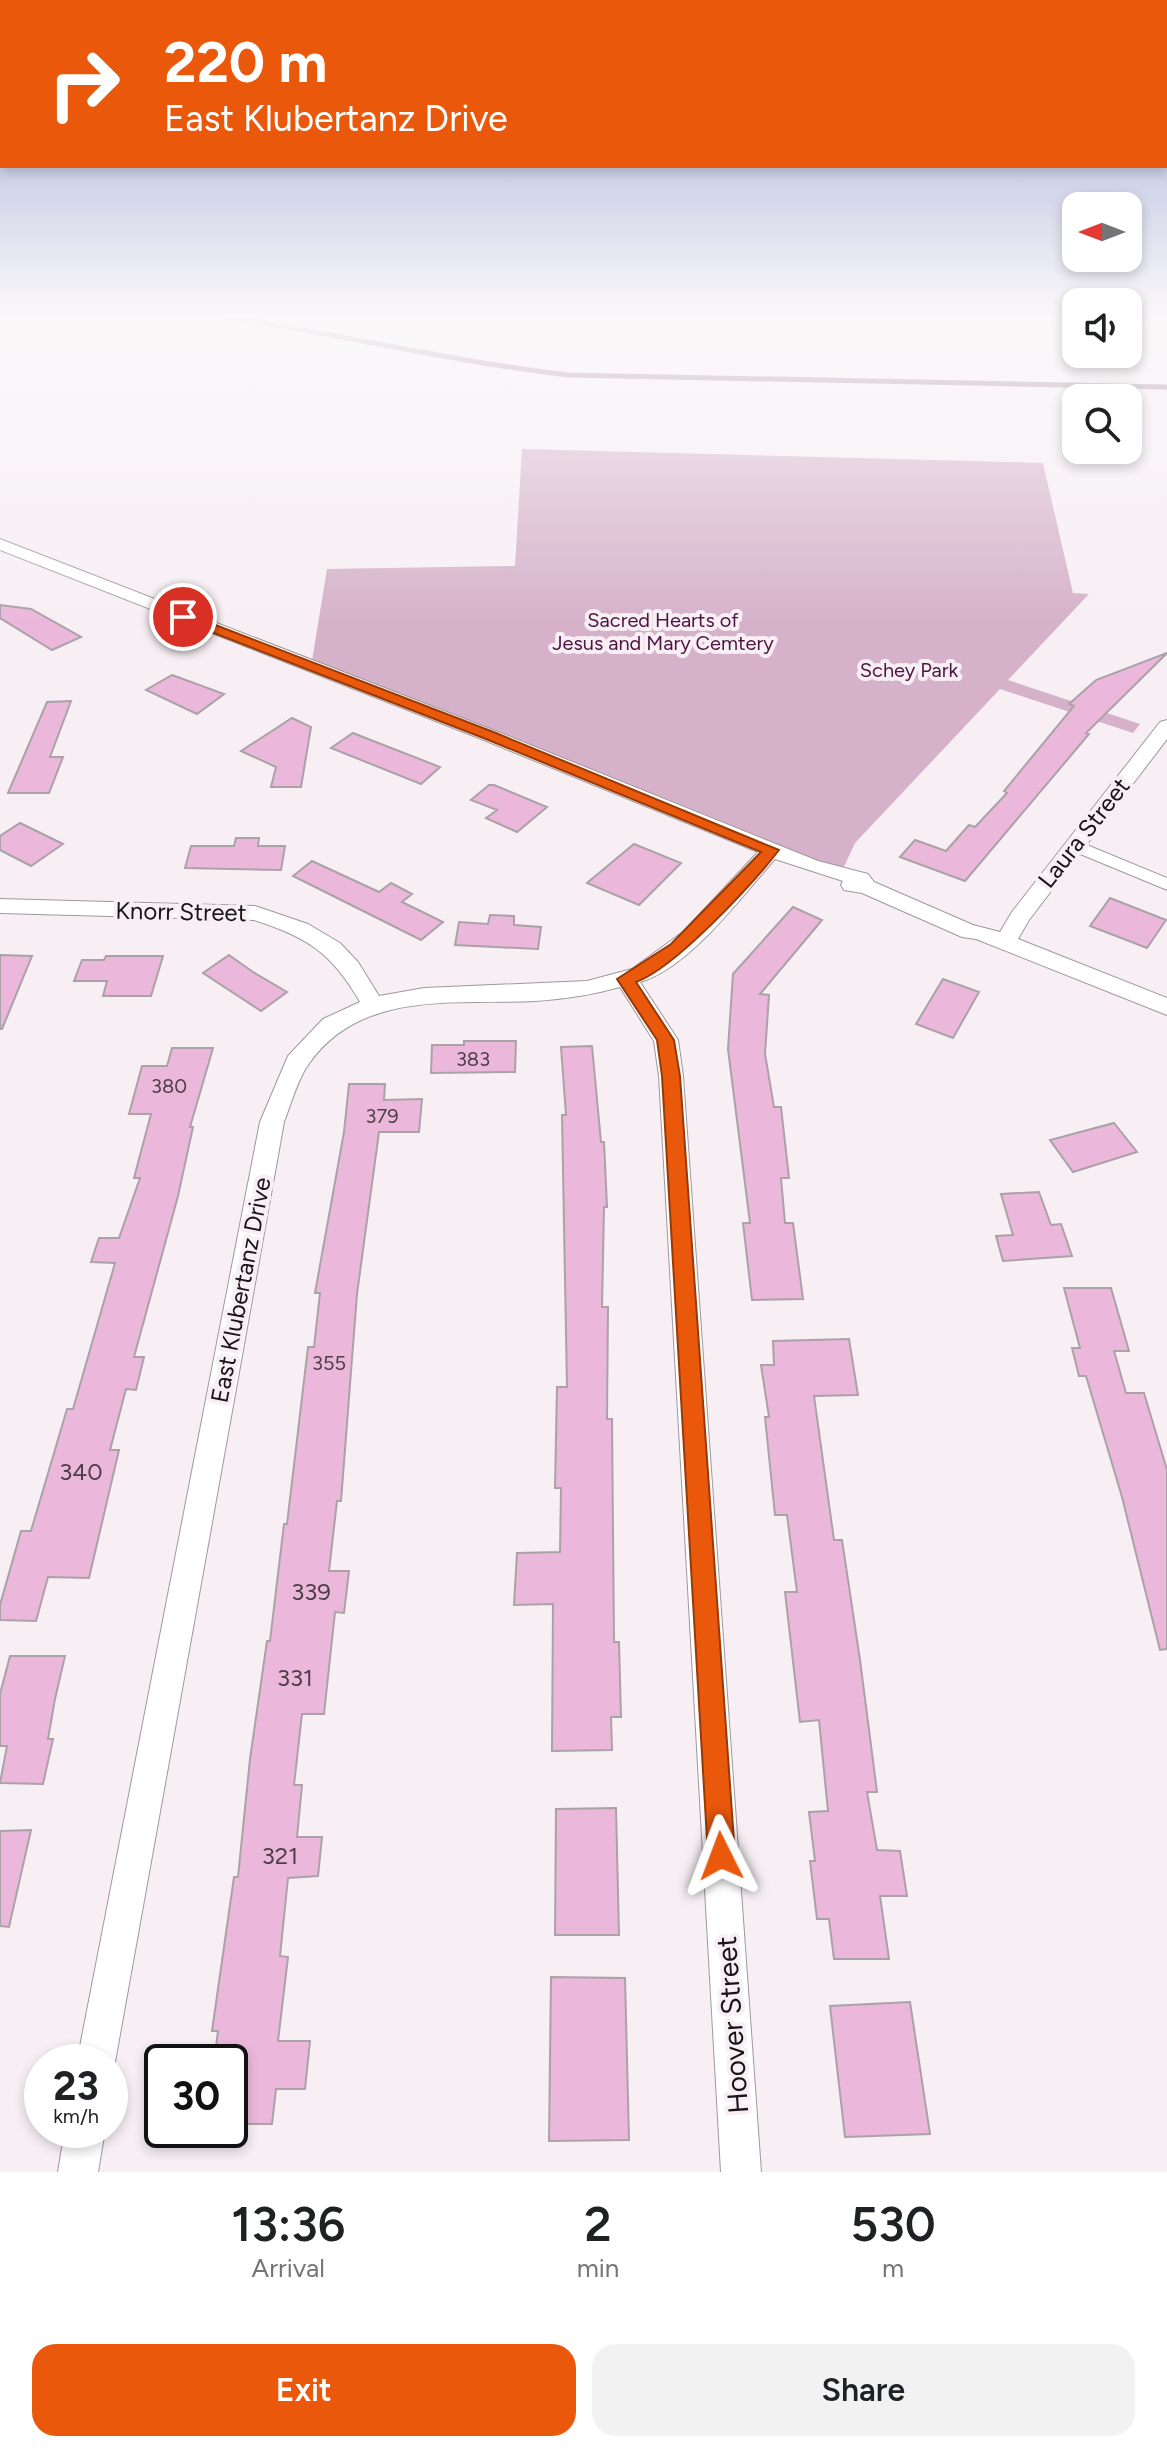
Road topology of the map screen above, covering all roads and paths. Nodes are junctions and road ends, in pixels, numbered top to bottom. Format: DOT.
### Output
graph roads {
  1 [pos="0,544"];
  2 [pos="1167,726"];
  3 [pos="1158,754"];
  4 [pos="1075,846"];
  5 [pos="771,850"];
  6 [pos="1167,884"];
  7 [pos="0,906"];
  8 [pos="1005,943"];
  9 [pos="626,979"];
  10 [pos="373,1005"];
  11 [pos="1167,1007"];
  12 [pos="99,2044"];
  13 [pos="82,2148"];
  14 [pos="78,2172"];
  15 [pos="741,2172"];
  1 -- 5 [label="street"];
  2 -- 3 [label="street, Laura Street"];
  3 -- 4 [label="street, Laura Street"];
  4 -- 6 [label="lane"];
  4 -- 8 [label="street, Laura Street"];
  5 -- 8 [label="street"];
  5 -- 9 [label="street, East Klubertanz Drive"];
  7 -- 10 [label="street, Knorr Street"];
  8 -- 11 [label="street"];
  9 -- 10 [label="street, East Klubertanz Drive"];
  9 -- 15 [label="street, Hoover Street"];
  10 -- 12 [label="street, East Klubertanz Drive"];
  13 -- 14 [label="street"];
}
